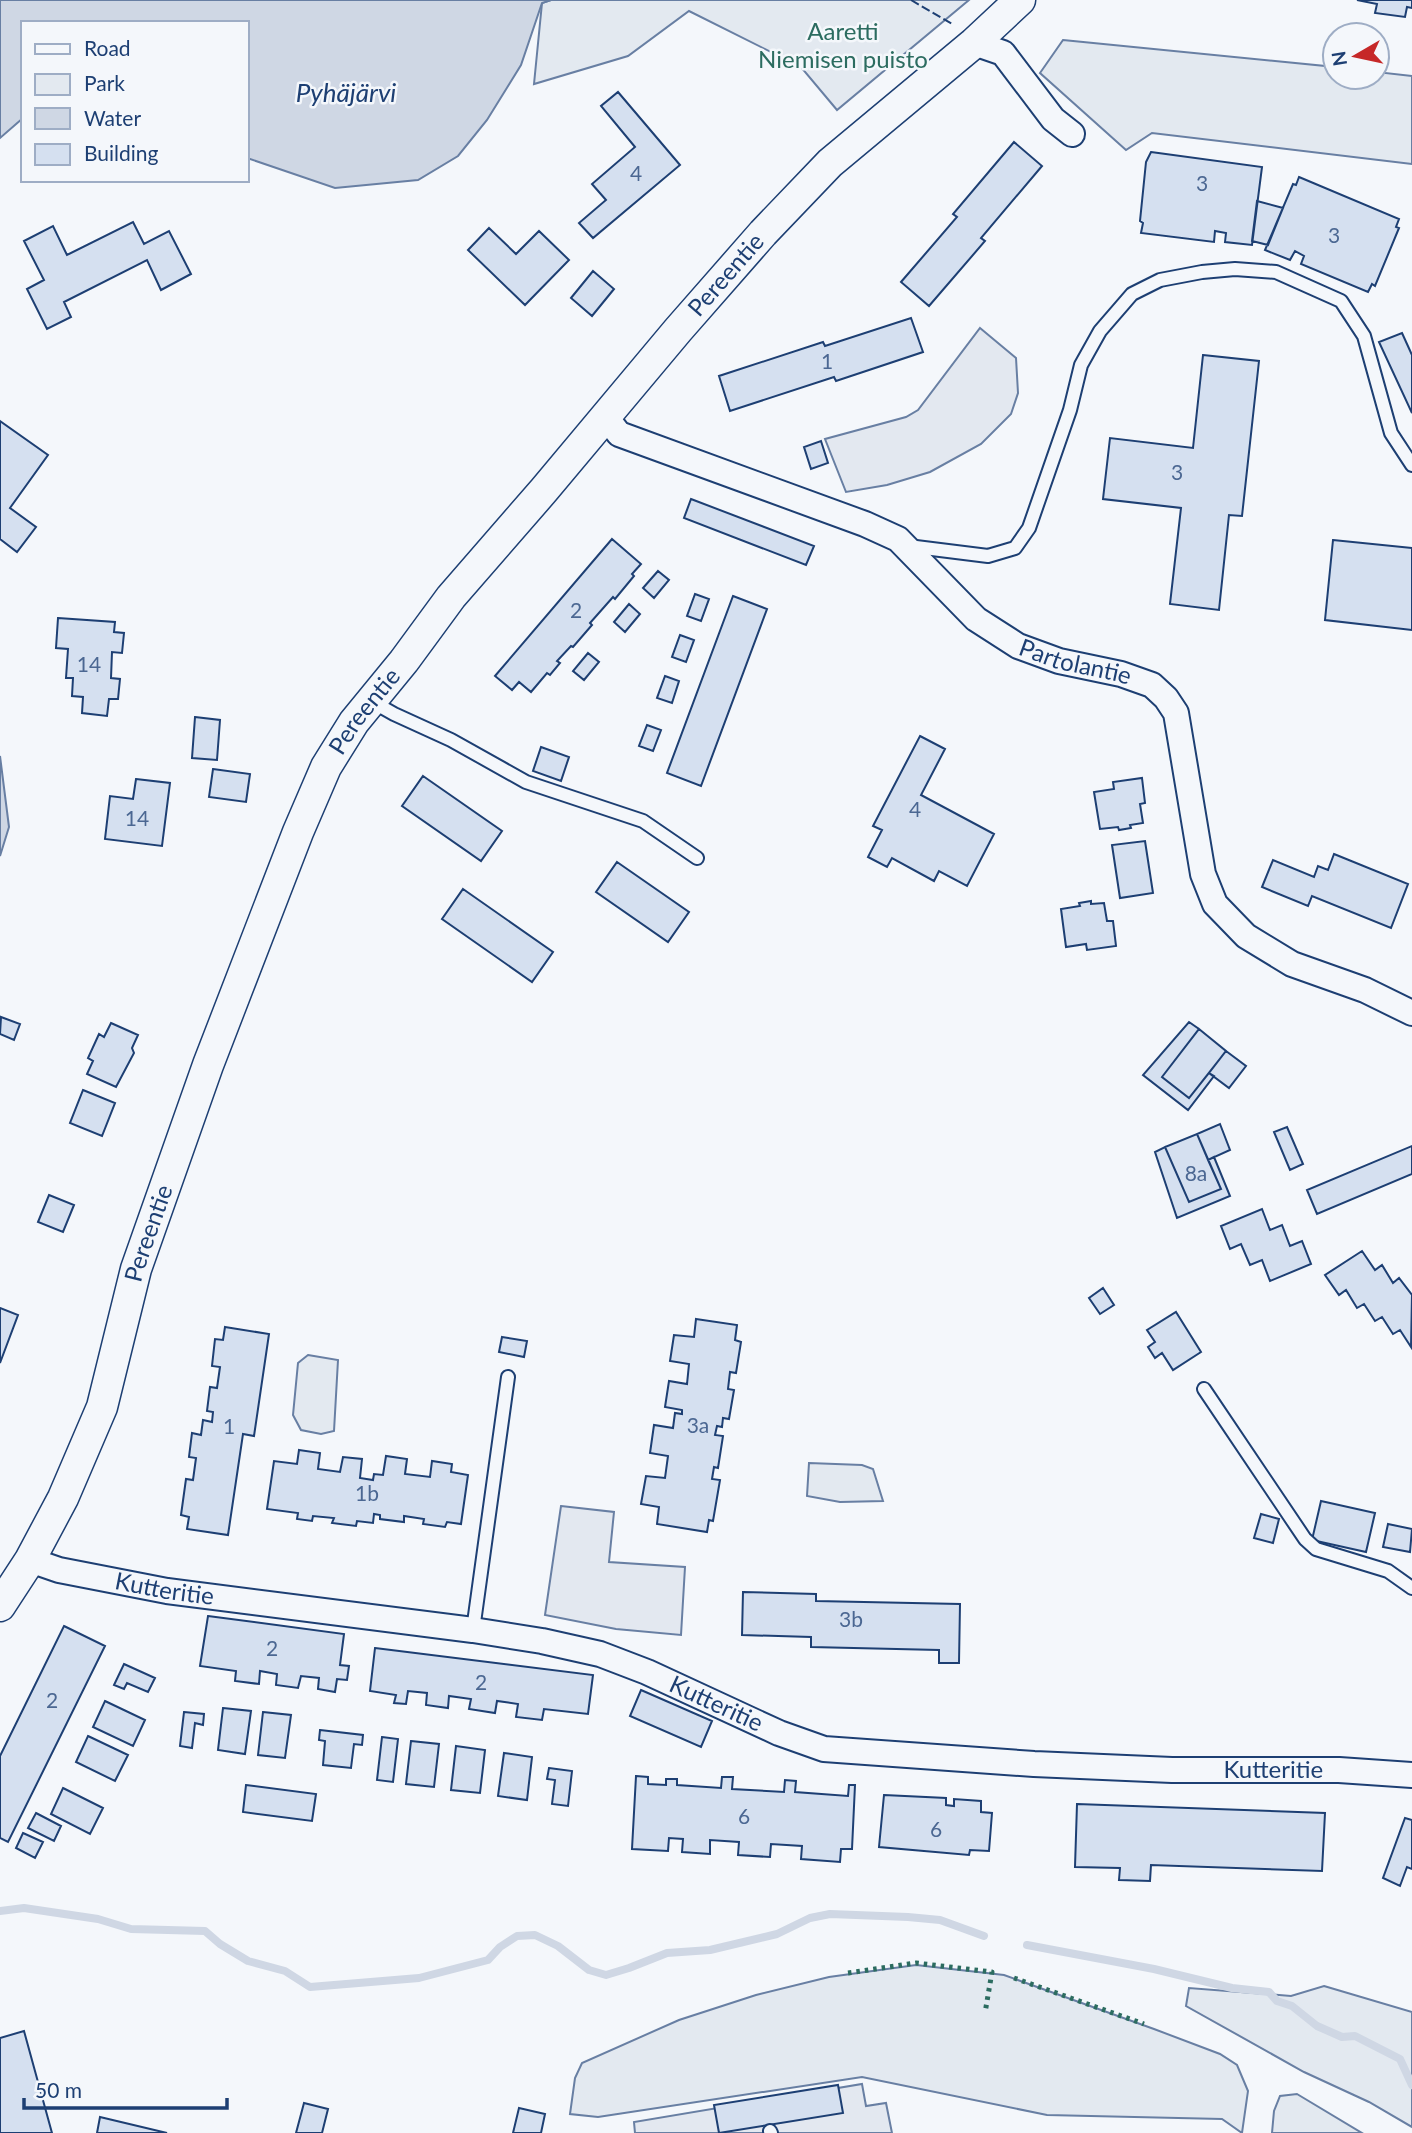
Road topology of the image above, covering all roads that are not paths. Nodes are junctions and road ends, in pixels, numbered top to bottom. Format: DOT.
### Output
graph roads {
  1 [pos="1020,0"];
  2 [pos="974,43"];
  3 [pos="1072,134"];
  4 [pos="606,417"];
  5 [pos="1412,465"];
  6 [pos="904,546"];
  7 [pos="370,700"];
  8 [pos="697,858"];
  9 [pos="1412,1013"];
  10 [pos="508,1377"];
  11 [pos="1204,1389"];
  12 [pos="30,1560"];
  13 [pos="1412,1588"];
  14 [pos="0,1606"];
  15 [pos="473,1630"];
  16 [pos="1412,1775"];
  1 -- 2 [label="street, Pereentie"];
  2 -- 3 [label="street"];
  2 -- 4 [label="street, Pereentie"];
  4 -- 6 [label="street, Partolantie"];
  4 -- 7 [label="street, Pereentie"];
  5 -- 6 [label="lane"];
  6 -- 9 [label="street, Partolantie"];
  7 -- 8 [label="lane"];
  7 -- 12 [label="street, Pereentie"];
  10 -- 15 [label="lane"];
  11 -- 13 [label="lane"];
  12 -- 14 [label="street, Pereentie"];
  12 -- 15 [label="street, Kutteritie"];
  15 -- 16 [label="street, Kutteritie"];
}
